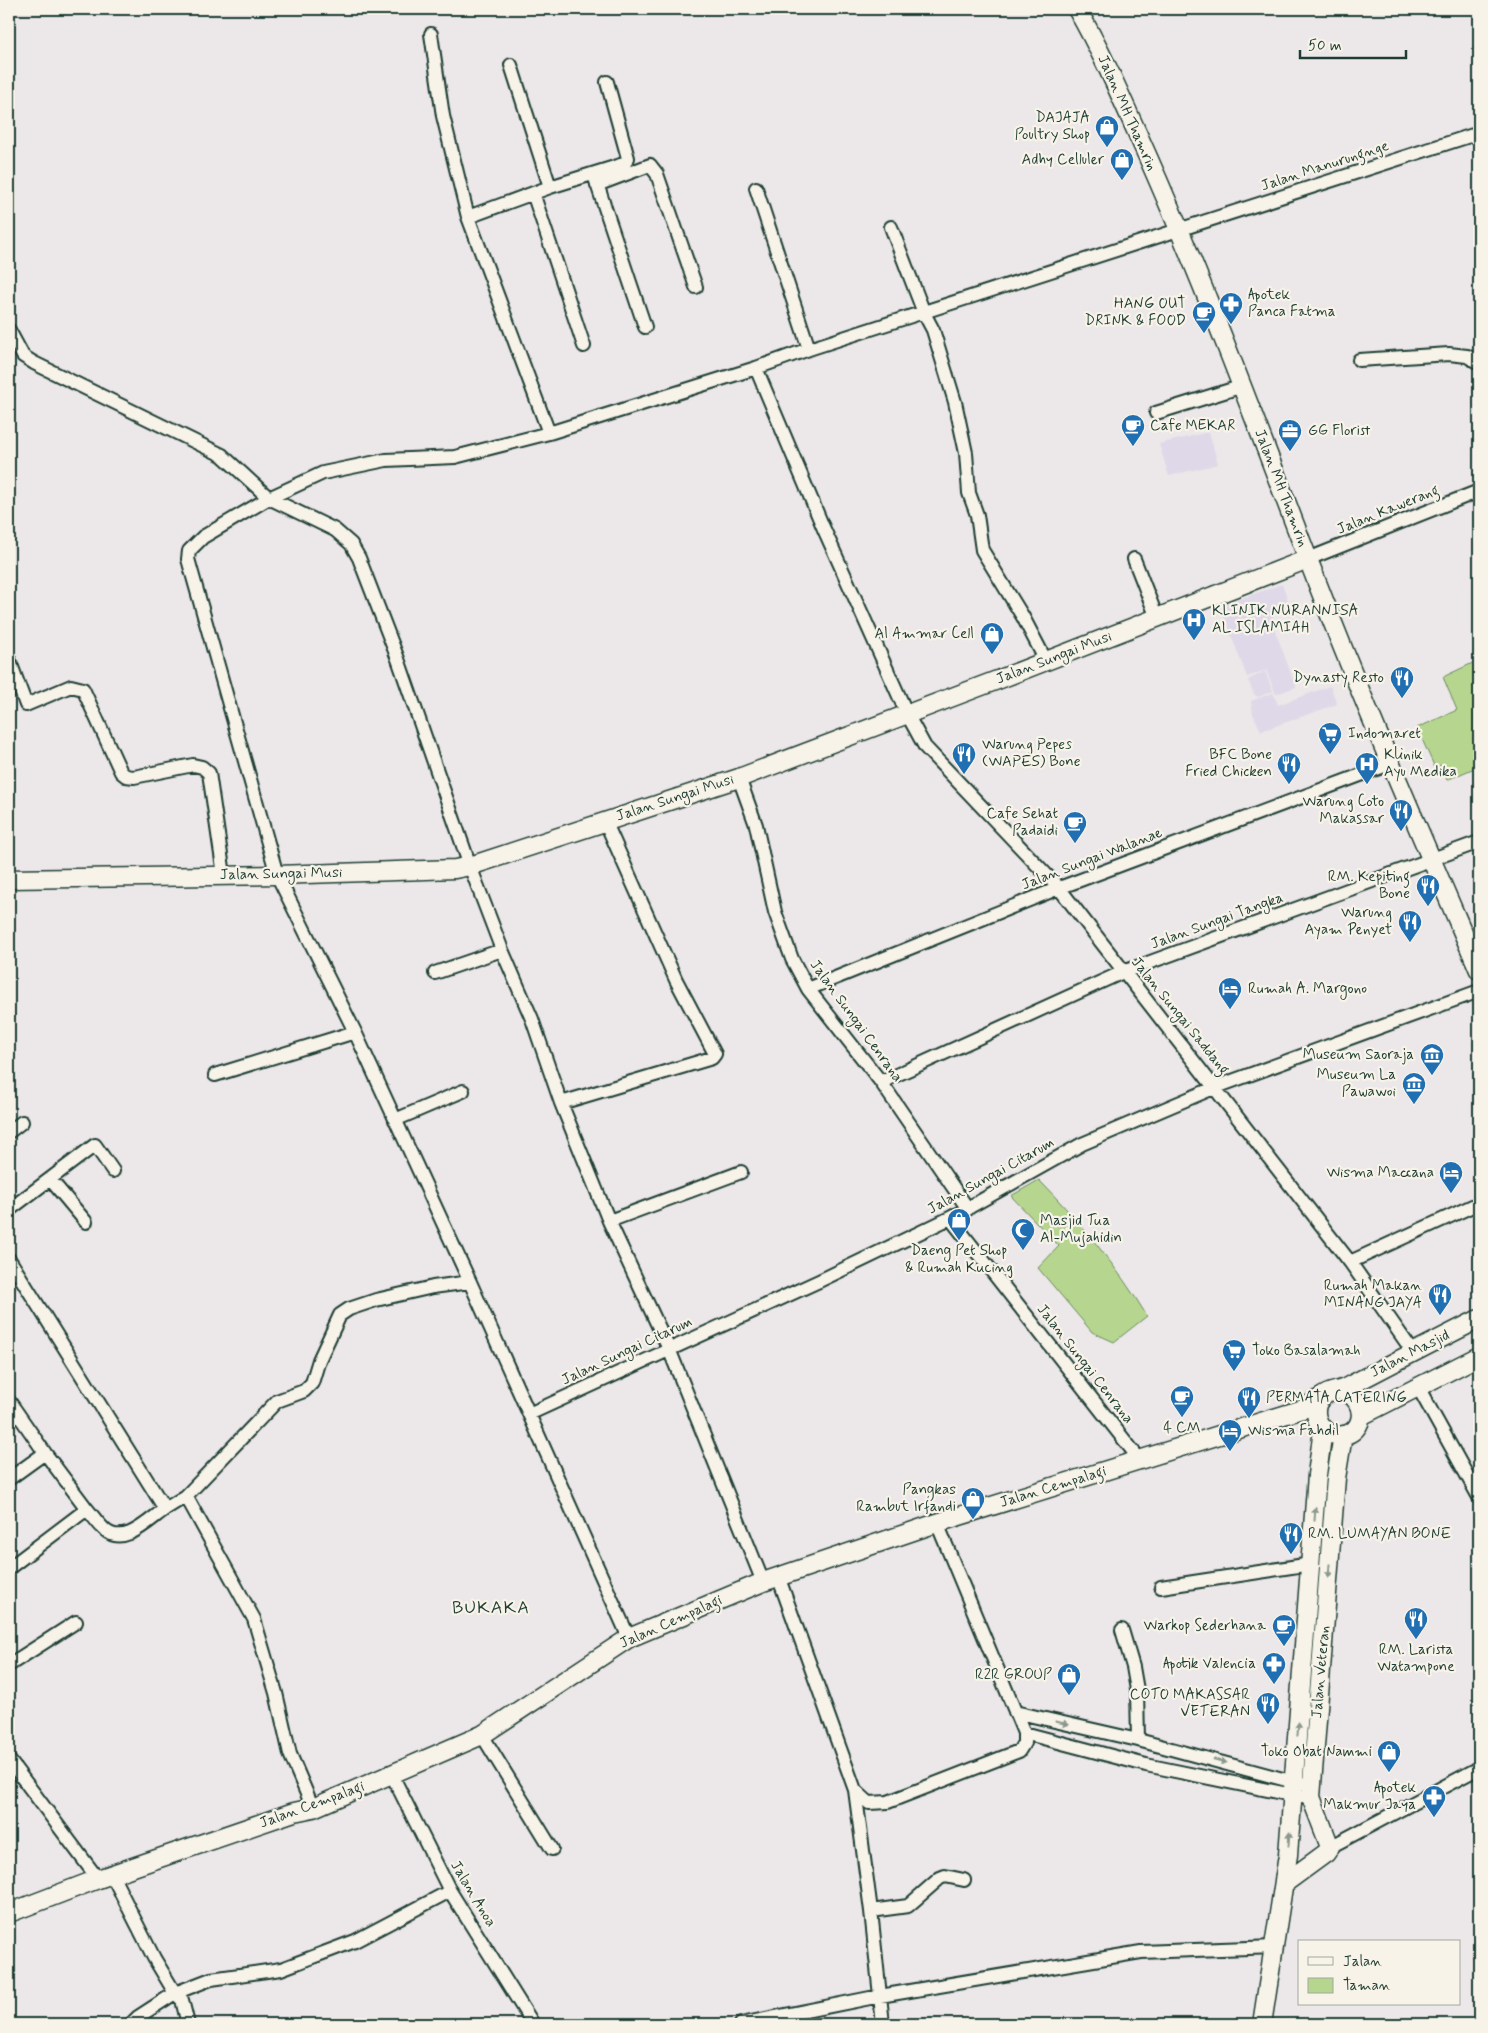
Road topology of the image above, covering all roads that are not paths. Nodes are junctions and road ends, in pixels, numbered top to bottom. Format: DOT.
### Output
graph roads {
  1 [pos="1079,9"];
  2 [pos="431,34"];
  3 [pos="511,65"];
  4 [pos="607,82"];
  5 [pos="1479,133"];
  6 [pos="596,180"];
  7 [pos="550,187"];
  8 [pos="756,188"];
  9 [pos="533,193"];
  10 [pos="468,217"];
  11 [pos="891,227"];
  12 [pos="1180,230"];
  13 [pos="696,287"];
  14 [pos="924,313"];
  15 [pos="645,327"];
  16 [pos="9,330"];
  17 [pos="584,346"];
  18 [pos="809,349"];
  19 [pos="1359,360"];
  20 [pos="1479,363"];
  21 [pos="756,368"];
  22 [pos="1243,386"];
  23 [pos="1156,413"];
  24 [pos="549,433"];
  25 [pos="1479,491"];
  26 [pos="269,498"];
  27 [pos="1134,559"];
  28 [pos="1308,559"];
  29 [pos="1157,618"];
  30 [pos="9,659"];
  31 [pos="1046,661"];
  32 [pos="907,714"];
  33 [pos="1390,764"];
  34 [pos="739,778"];
  35 [pos="605,821"];
  36 [pos="1479,842"];
  37 [pos="1432,860"];
  38 [pos="470,866"];
  39 [pos="276,875"];
  40 [pos="224,876"];
  41 [pos="9,879"];
  42 [pos="1059,888"];
  43 [pos="502,950"];
  44 [pos="1479,970"];
  45 [pos="1123,972"];
  46 [pos="435,973"];
  47 [pos="808,989"];
  48 [pos="1479,991"];
  49 [pos="355,1032"];
  50 [pos="215,1075"];
  51 [pos="881,1082"];
  52 [pos="1216,1087"];
  53 [pos="463,1091"];
  54 [pos="561,1103"];
  55 [pos="395,1120"];
  56 [pos="22,1122"];
  57 [pos="9,1132"];
  58 [pos="113,1171"];
  59 [pos="741,1172"];
  60 [pos="50,1179"];
  61 [pos="1479,1203"];
  62 [pos="968,1208"];
  63 [pos="9,1210"];
  64 [pos="950,1218"];
  65 [pos="609,1221"];
  66 [pos="86,1222"];
  67 [pos="9,1259"];
  68 [pos="1350,1262"];
  69 [pos="470,1282"];
  70 [pos="1479,1319"];
  71 [pos="670,1348"];
  72 [pos="1413,1352"];
  73 [pos="1479,1356"];
  74 [pos="1418,1387"];
  75 [pos="1341,1390"];
  76 [pos="9,1401"];
  77 [pos="529,1414"];
  78 [pos="1361,1416"];
  79 [pos="1314,1418"];
  80 [pos="1343,1435"];
  81 [pos="45,1453"];
  82 [pos="1140,1460"];
  83 [pos="1317,1475"];
  84 [pos="1336,1478"];
  85 [pos="9,1479"];
  86 [pos="186,1496"];
  87 [pos="1479,1497"];
  88 [pos="87,1509"];
  89 [pos="165,1509"];
  90 [pos="937,1523"];
  91 [pos="1312,1564"];
  92 [pos="9,1568"];
  93 [pos="771,1579"];
  94 [pos="1161,1587"];
  95 [pos="76,1622"];
  96 [pos="1122,1630"];
  97 [pos="628,1638"];
  98 [pos="9,1665"];
  99 [pos="1014,1712"];
  100 [pos="1024,1733"];
  101 [pos="482,1735"];
  102 [pos="1138,1740"];
  103 [pos="9,1760"];
  104 [pos="1479,1768"];
  105 [pos="392,1776"];
  106 [pos="1293,1788"];
  107 [pos="855,1790"];
  108 [pos="1312,1791"];
  109 [pos="313,1808"];
  110 [pos="1330,1847"];
  111 [pos="552,1849"];
  112 [pos="105,1877"];
  113 [pos="964,1880"];
  114 [pos="1285,1883"];
  115 [pos="450,1891"];
  116 [pos="871,1911"];
  117 [pos="9,1913"];
  118 [pos="1274,1947"];
  119 [pos="175,1993"];
  120 [pos="880,1996"];
  121 [pos="131,2024"];
  122 [pos="188,2024"];
  123 [pos="533,2024"];
  124 [pos="741,2024"];
  125 [pos="883,2024"];
  126 [pos="1262,2024"];
  1 -- 12 [label="street, Jalan MH Thamrin"];
  2 -- 10 [label="street"];
  3 -- 7 [label="street"];
  4 -- 6 [label="street"];
  5 -- 12 [label="street, Jalan Manurungnge"];
  6 -- 7 [label="street"];
  6 -- 13 [label="street"];
  6 -- 15 [label="street"];
  7 -- 9 [label="street"];
  8 -- 18 [label="street"];
  9 -- 10 [label="street"];
  9 -- 17 [label="street"];
  10 -- 24 [label="street"];
  11 -- 14 [label="street"];
  12 -- 14 [label="street, Jalan Manurungnge"];
  12 -- 22 [label="street, Jalan MH Thamrin"];
  14 -- 18 [label="street, Jalan Manurungnge"];
  14 -- 31 [label="street"];
  16 -- 26 [label="street"];
  18 -- 21 [label="street, Jalan Manurungnge"];
  19 -- 20 [label="street"];
  21 -- 24 [label="street, Jalan Manurungnge"];
  21 -- 32 [label="street, Jalan Sungai Saddang"];
  22 -- 23 [label="street"];
  22 -- 28 [label="street, Jalan MH Thamrin"];
  24 -- 26 [label="street, Jalan Manurungnge"];
  25 -- 28 [label="street, Jalan Kawerang"];
  26 -- 38 [label="street"];
  26 -- 39 [label="street, Jalan Manurungnge"];
  27 -- 29 [label="street"];
  28 -- 29 [label="street, Jalan Sungai Musi"];
  28 -- 33 [label="street, Jalan MH Thamrin"];
  29 -- 31 [label="street, Jalan Sungai Musi"];
  30 -- 40 [label="street"];
  31 -- 32 [label="street, Jalan Sungai Musi"];
  32 -- 34 [label="street, Jalan Sungai Musi"];
  32 -- 42 [label="street, Jalan Sungai Saddang"];
  33 -- 37 [label="street, Jalan MH Thamrin"];
  33 -- 42 [label="street, Jalan Sungai Walanae"];
  34 -- 35 [label="street, Jalan Sungai Musi"];
  34 -- 47 [label="street, Jalan Sungai Cenrana"];
  35 -- 38 [label="street, Jalan Sungai Musi"];
  35 -- 54 [label="street"];
  36 -- 37 [label="street, Jalan Sungai Tangka"];
  37 -- 44 [label="street, Jalan MH Thamrin"];
  37 -- 45 [label="street, Jalan Sungai Tangka"];
  38 -- 39 [label="street, Jalan Sungai Musi"];
  38 -- 43 [label="street"];
  39 -- 40 [label="street, Jalan Sungai Musi"];
  39 -- 49 [label="street, Jalan Manurungnge"];
  40 -- 41 [label="street, Jalan Sungai Musi"];
  42 -- 45 [label="street, Jalan Sungai Saddang"];
  42 -- 47 [label="street, Jalan Sungai Walanae"];
  43 -- 46 [label="street"];
  43 -- 54 [label="street"];
  45 -- 51 [label="street, Jalan Sungai Tangka"];
  45 -- 52 [label="street, Jalan Sungai Saddang"];
  47 -- 51 [label="street, Jalan Sungai Cenrana"];
  48 -- 52 [label="street, Jalan Sungai Citarum"];
  49 -- 50 [label="street"];
  49 -- 55 [label="street, Jalan Manurungnge"];
  51 -- 62 [label="street, Jalan Sungai Cenrana"];
  52 -- 62 [label="street, Jalan Sungai Citarum"];
  52 -- 68 [label="street, Jalan Sungai Saddang"];
  53 -- 55 [label="street"];
  54 -- 65 [label="street"];
  55 -- 69 [label="street, Jalan Manurungnge"];
  56 -- 57 [label="street"];
  58 -- 60 [label="street"];
  59 -- 65 [label="street"];
  60 -- 63 [label="street"];
  60 -- 66 [label="street"];
  61 -- 68 [label="street"];
  62 -- 64 [label="street, Jalan Sungai Citarum"];
  64 -- 71 [label="street, Jalan Sungai Citarum"];
  64 -- 82 [label="street, Jalan Sungai Cenrana"];
  65 -- 71 [label="street"];
  67 -- 89 [label="street"];
  68 -- 72 [label="street, Jalan Sungai Saddang"];
  69 -- 77 [label="street, Jalan Manurungnge"];
  69 -- 86 [label="street"];
  70 -- 72 [label="street, Jalan Masjid"];
  71 -- 77 [label="street, Jalan Sungai Citarum"];
  71 -- 93 [label="street"];
  72 -- 75 [label="street, Jalan Masjid"];
  73 -- 74 [label="street"];
  74 -- 78 [label="street"];
  74 -- 87 [label="street"];
  75 -- 78 [label="street"];
  75 -- 79 [label="street"];
  76 -- 81 [label="street"];
  77 -- 97 [label="street, Jalan Manurungnge"];
  78 -- 80 [label="street"];
  79 -- 80 [label="street"];
  79 -- 82 [label="street, Jalan Cempalagi"];
  79 -- 83 [label="street, Jalan Veteran"];
  80 -- 84 [label="street, Jalan Veteran"];
  81 -- 85 [label="street"];
  81 -- 88 [label="street"];
  82 -- 90 [label="street, Jalan Cempalagi"];
  83 -- 84 [label="street"];
  91 -- 83 [label="street, Jalan Veteran, one-way"];
  84 -- 108 [label="street, Jalan Veteran, one-way"];
  86 -- 89 [label="street"];
  86 -- 109 [label="street"];
  88 -- 89 [label="street"];
  88 -- 92 [label="street"];
  90 -- 93 [label="street, Jalan Cempalagi"];
  90 -- 99 [label="street"];
  91 -- 94 [label="street"];
  106 -- 91 [label="street, Jalan Veteran, one-way"];
  93 -- 97 [label="street, Jalan Cempalagi"];
  93 -- 107 [label="street"];
  95 -- 98 [label="street"];
  96 -- 102 [label="street"];
  97 -- 101 [label="street, Jalan Cempalagi"];
  99 -- 100 [label="street"];
  99 -- 102 [label="street, one-way"];
  100 -- 106 [label="street"];
  100 -- 107 [label="street"];
  101 -- 105 [label="street, Jalan Cempalagi"];
  101 -- 111 [label="street"];
  102 -- 106 [label="street, one-way"];
  103 -- 112 [label="street"];
  104 -- 110 [label="street"];
  105 -- 109 [label="street, Jalan Cempalagi"];
  105 -- 115 [label="street, Jalan Anoa"];
  106 -- 108 [label="street"];
  114 -- 106 [label="street, Jalan Veteran, one-way"];
  107 -- 116 [label="street"];
  108 -- 110 [label="street, Jalan Veteran"];
  109 -- 112 [label="street, Jalan Cempalagi"];
  110 -- 114 [label="street"];
  112 -- 117 [label="street, Jalan Cempalagi"];
  112 -- 119 [label="street"];
  113 -- 116 [label="street"];
  114 -- 118 [label="street, Jalan Veteran"];
  115 -- 119 [label="street"];
  115 -- 123 [label="street, Jalan Anoa"];
  116 -- 120 [label="street"];
  118 -- 120 [label="street"];
  118 -- 126 [label="street, Jalan Veteran"];
  119 -- 121 [label="street"];
  119 -- 122 [label="street"];
  120 -- 124 [label="street"];
  120 -- 125 [label="street"];
}
